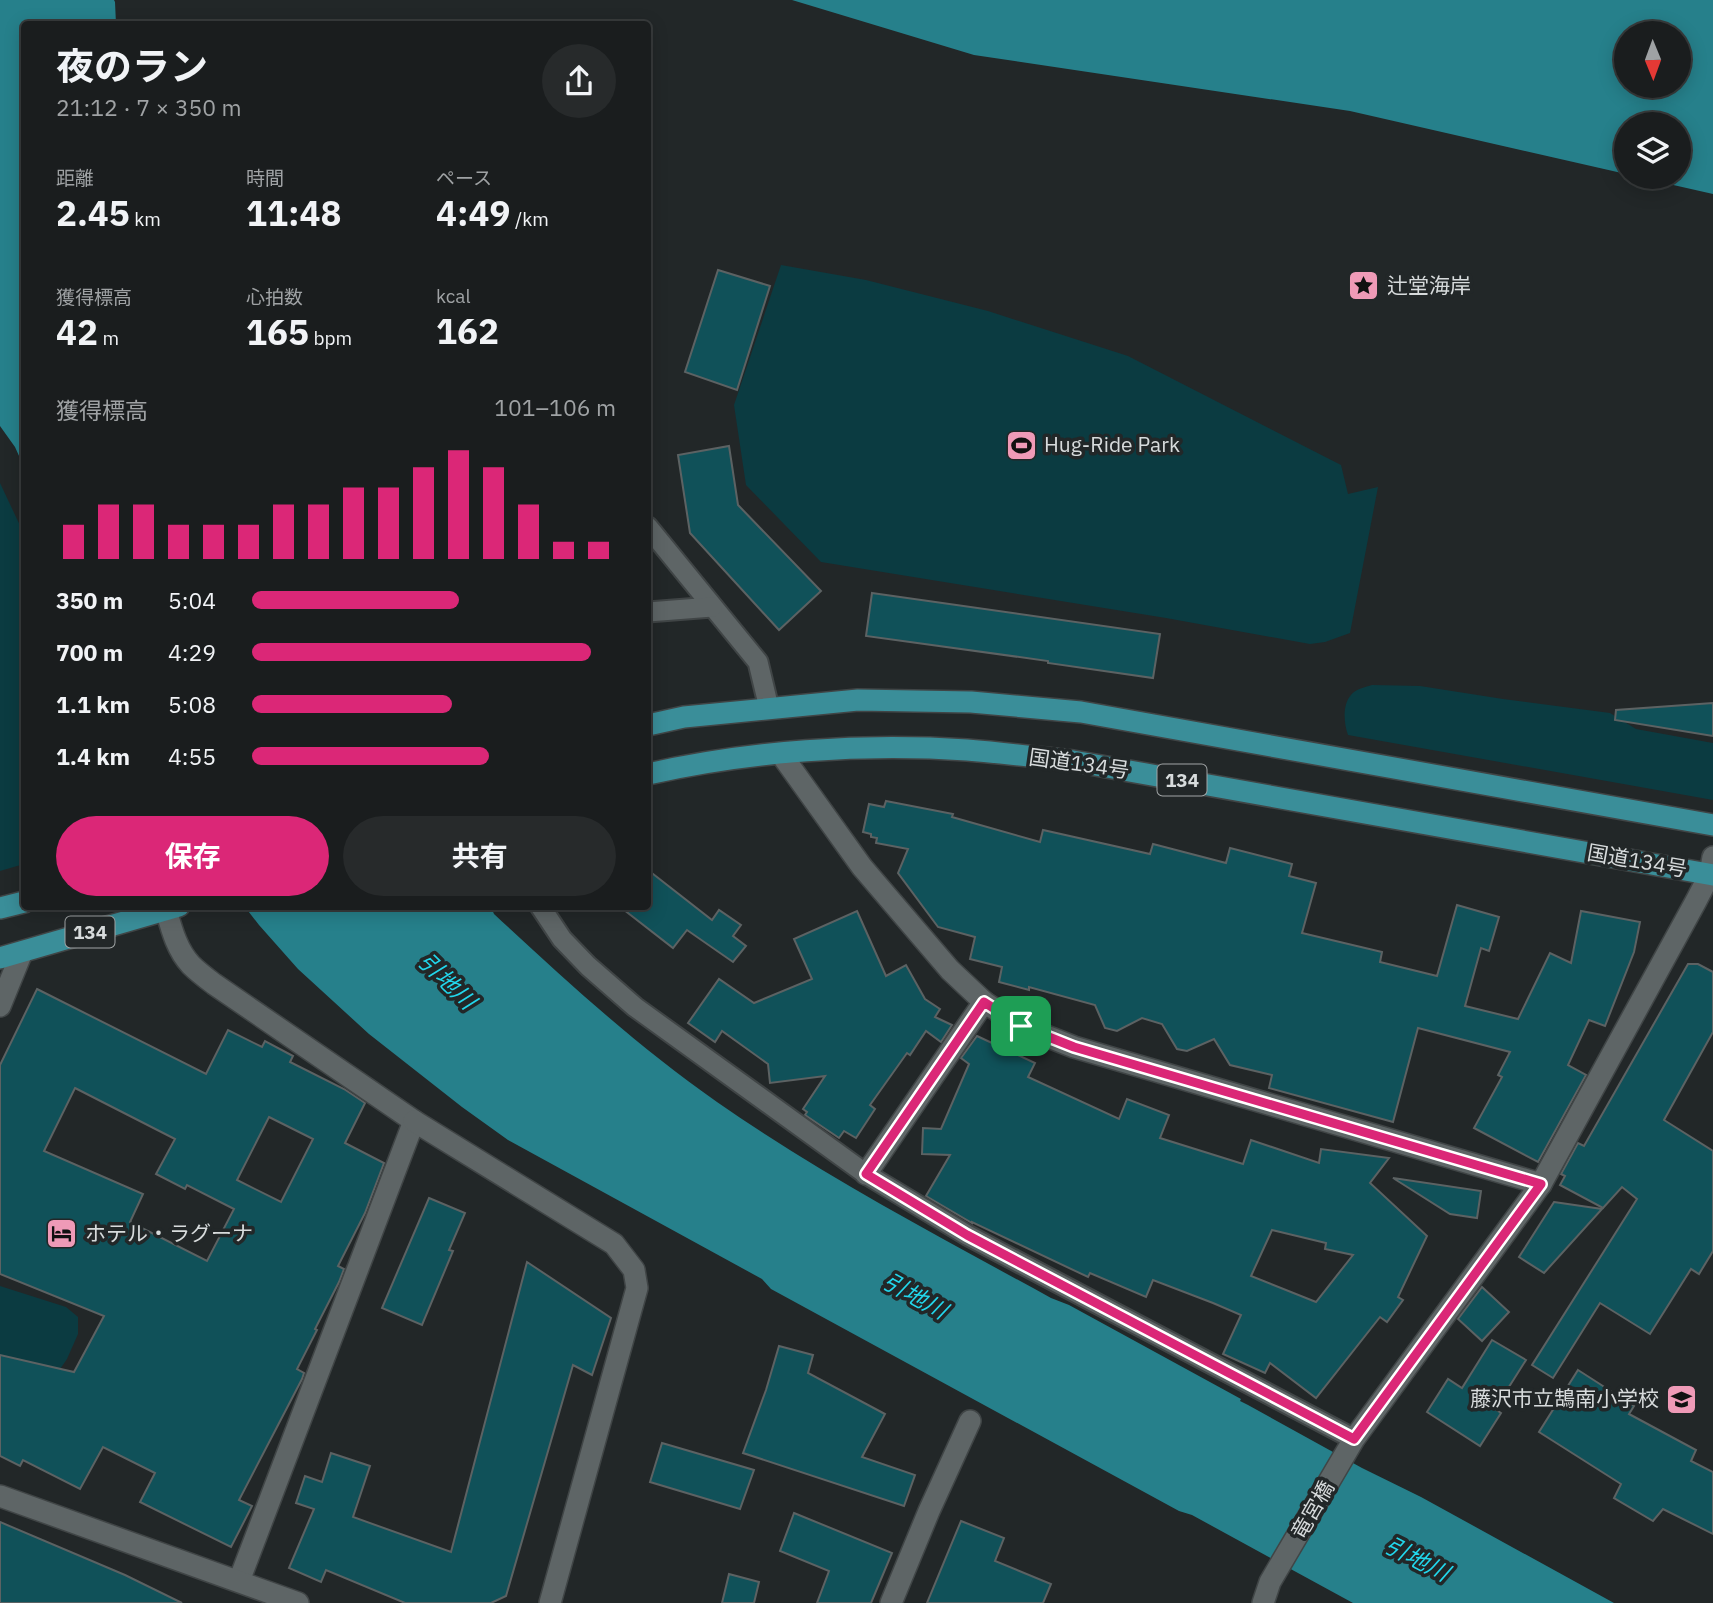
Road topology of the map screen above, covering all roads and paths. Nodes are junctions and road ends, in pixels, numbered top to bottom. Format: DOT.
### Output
graph roads {
  1 [pos="651,535"];
  2 [pos="712,607"];
  3 [pos="651,612"];
  4 [pos="769,708"];
  5 [pos="651,724"];
  6 [pos="781,754"];
  7 [pos="651,773"];
  8 [pos="1713,825"];
  9 [pos="1712,869"];
  10 [pos="21,903"];
  11 [pos="0,908"];
  12 [pos="163,910"];
  13 [pos="170,910"];
  14 [pos="543,910"];
  15 [pos="22,952"];
  16 [pos="0,958"];
  17 [pos="984,1002"];
  18 [pos="0,1006"];
  19 [pos="414,1121"];
  20 [pos="866,1174"];
  21 [pos="1541,1184"];
  22 [pos="970,1421"];
  23 [pos="1351,1445"];
  24 [pos="0,1496"];
  25 [pos="239,1581"];
  26 [pos="298,1603"];
  27 [pos="550,1603"];
  28 [pos="891,1603"];
  29 [pos="1263,1603"];
  1 -- 2 [label="lane"];
  2 -- 3 [label="lane"];
  2 -- 4 [label="lane"];
  4 -- 5 [label="highway, 134"];
  4 -- 8 [label="highway, 134"];
  6 -- 7 [label="highway, 国道134号 / 134"];
  6 -- 9 [label="highway, 国道134号 / 134"];
  6 -- 17 [label="street"];
  9 -- 21 [label="street, 竜宮橋"];
  10 -- 11 [label="highway"];
  12 -- 15 [label="highway, 134"];
  13 -- 19 [label="street"];
  14 -- 20 [label="lane"];
  15 -- 16 [label="highway, 134"];
  15 -- 18 [label="street"];
  17 -- 20 [label="street"];
  17 -- 21 [label="street"];
  19 -- 25 [label="street"];
  19 -- 27 [label="street"];
  20 -- 23 [label="lane"];
  21 -- 23 [label="street, 竜宮橋"];
  22 -- 28 [label="street"];
  23 -- 29 [label="street, 竜宮橋"];
  24 -- 25 [label="street"];
  25 -- 26 [label="street"];
}
